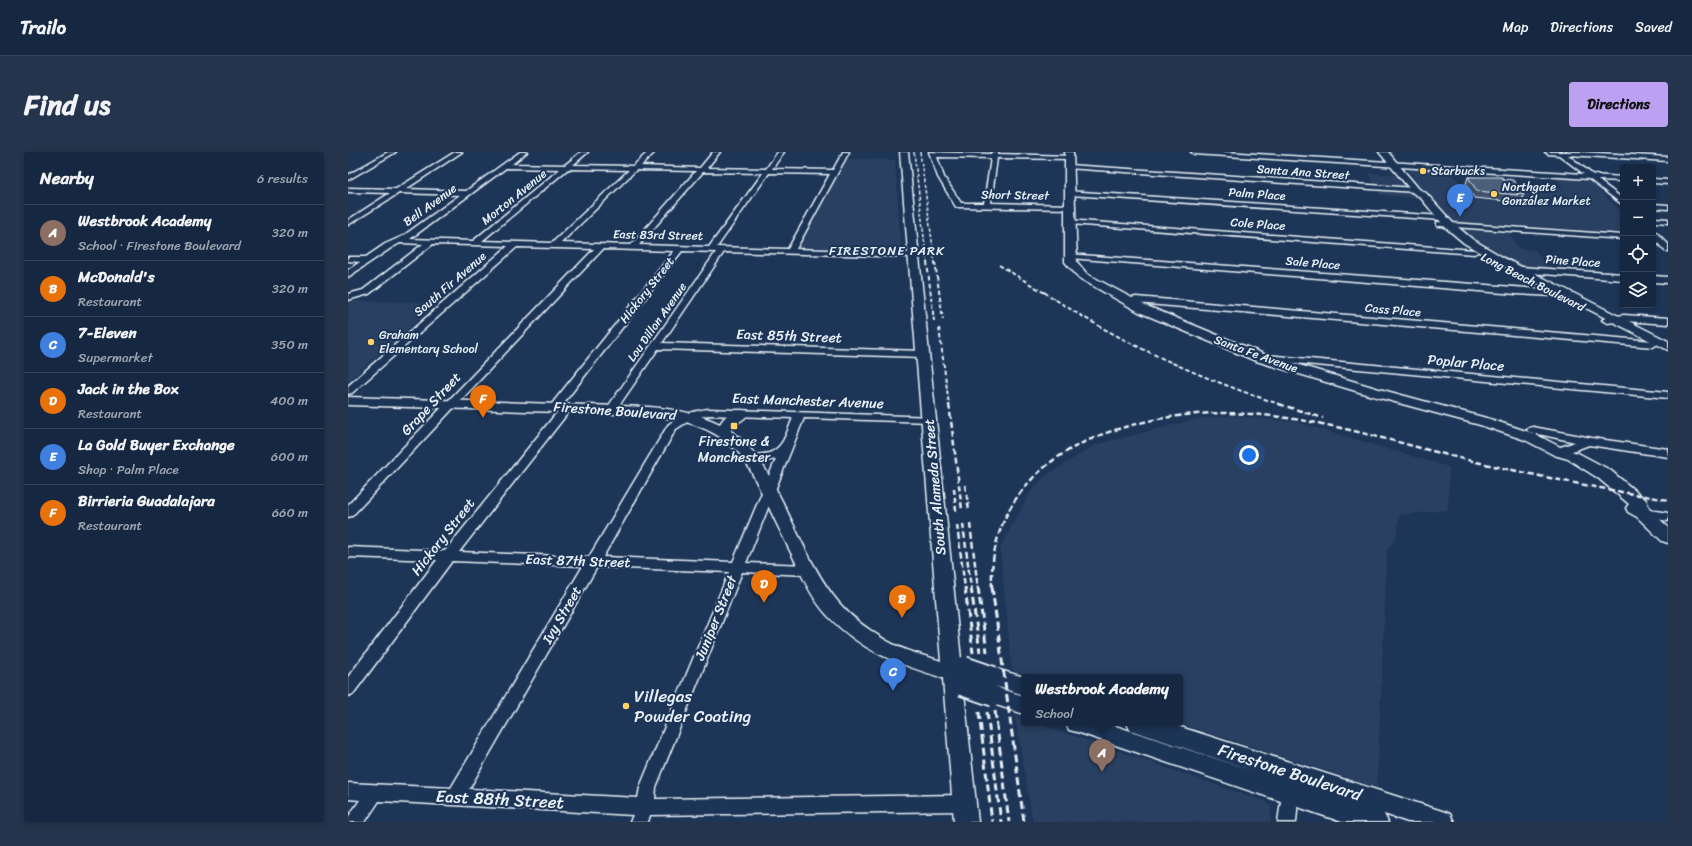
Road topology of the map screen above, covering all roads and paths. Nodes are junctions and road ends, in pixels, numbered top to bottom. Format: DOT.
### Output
graph roads {
  1 [pos="393,152"];
  2 [pos="459,152"];
  3 [pos="524,152"];
  4 [pos="585,152"];
  5 [pos="652,152"];
  6 [pos="717,152"];
  7 [pos="781,152"];
  8 [pos="846,152"];
  9 [pos="904,152"];
  10 [pos="1194,152"];
  11 [pos="1384,152"];
  12 [pos="1548,152"];
  13 [pos="1560,152"];
  14 [pos="933,154"];
  15 [pos="995,154"];
  16 [pos="1069,159"];
  17 [pos="1668,159"];
  18 [pos="1395,165"];
  19 [pos="505,166"];
  20 [pos="567,167"];
  21 [pos="635,168"];
  22 [pos="702,169"];
  23 [pos="767,171"];
  24 [pos="835,172"];
  25 [pos="1591,177"];
  26 [pos="348,178"];
  27 [pos="1620,179"];
  28 [pos="1656,181"];
  29 [pos="1668,182"];
  30 [pos="348,190"];
  31 [pos="398,191"];
  32 [pos="1416,191"];
  33 [pos="468,193"];
  34 [pos="1070,193"];
  35 [pos="1620,201"];
  36 [pos="987,206"];
  37 [pos="1656,206"];
  38 [pos="1070,207"];
  39 [pos="1668,207"];
  40 [pos="1657,220"];
  41 [pos="1442,221"];
  42 [pos="1668,221"];
  43 [pos="1070,222"];
  44 [pos="348,223"];
  45 [pos="1620,237"];
  46 [pos="1656,238"];
  47 [pos="400,241"];
  48 [pos="430,242"];
  49 [pos="475,243"];
  50 [pos="515,244"];
  51 [pos="554,245"];
  52 [pos="601,246"];
  53 [pos="633,246"];
  54 [pos="680,248"];
  55 [pos="712,248"];
  56 [pos="722,249"];
  57 [pos="1668,249"];
  58 [pos="791,251"];
  59 [pos="1474,252"];
  60 [pos="914,255"];
  61 [pos="1070,256"];
  62 [pos="348,259"];
  63 [pos="368,260"];
  64 [pos="1520,270"];
  65 [pos="348,274"];
  66 [pos="1620,277"];
  67 [pos="1656,279"];
  68 [pos="1668,280"];
  69 [pos="1554,293"];
  70 [pos="352,296"];
  71 [pos="1130,301"];
  72 [pos="1611,320"];
  73 [pos="1668,321"];
  74 [pos="1653,344"];
  75 [pos="655,346"];
  76 [pos="1668,346"];
  77 [pos="1668,352"];
  78 [pos="923,354"];
  79 [pos="1261,358"];
  80 [pos="348,391"];
  81 [pos="1668,395"];
  82 [pos="348,401"];
  83 [pos="451,404"];
  84 [pos="561,407"];
  85 [pos="612,408"];
  86 [pos="741,414"];
  87 [pos="799,416"];
  88 [pos="686,417"];
  89 [pos="930,419"];
  90 [pos="1533,430"];
  91 [pos="723,432"];
  92 [pos="1592,442"];
  93 [pos="1575,445"];
  94 [pos="786,448"];
  95 [pos="1559,452"];
  96 [pos="1668,454"];
  97 [pos="751,459"];
  98 [pos="1604,474"];
  99 [pos="769,490"];
  100 [pos="348,512"];
  101 [pos="1643,513"];
  102 [pos="1668,517"];
  103 [pos="1668,537"];
  104 [pos="348,552"];
  105 [pos="448,556"];
  106 [pos="593,562"];
  107 [pos="737,567"];
  108 [pos="808,570"];
  109 [pos="960,675"];
  110 [pos="993,686"];
  111 [pos="1021,686"];
  112 [pos="348,689"];
  113 [pos="1021,704"];
  114 [pos="1088,726"];
  115 [pos="1146,726"];
  116 [pos="1292,783"];
  117 [pos="348,791"];
  118 [pos="374,793"];
  119 [pos="455,797"];
  120 [pos="965,812"];
  121 [pos="642,815"];
  122 [pos="355,822"];
  123 [pos="1287,822"];
  124 [pos="1376,822"];
  125 [pos="1442,822"];
  1 -- 26 [label="street"];
  2 -- 31 [label="street"];
  3 -- 19 [label="street, Bell Avenue"];
  4 -- 20 [label="street, Morton Avenue"];
  5 -- 21 [label="street"];
  6 -- 22 [label="street"];
  7 -- 23 [label="street"];
  8 -- 24 [label="street"];
  9 -- 60 [label="main road, South Alameda Street"];
  10 -- 18 [label="street"];
  11 -- 18 [label="main road, Long Beach Boulevard"];
  12 -- 13 [label="street"];
  13 -- 17 [label="street"];
  13 -- 25 [label="street"];
  14 -- 15 [label="street, Santa Ana Street"];
  14 -- 36 [label="street, Short Street"];
  15 -- 16 [label="street, Santa Ana Street"];
  15 -- 36 [label="street"];
  16 -- 32 [label="street, Santa Ana Street"];
  16 -- 34 [label="main road"];
  18 -- 25 [label="street"];
  18 -- 32 [label="main road, Long Beach Boulevard"];
  19 -- 20 [label="street"];
  19 -- 33 [label="street, Bell Avenue"];
  20 -- 21 [label="street"];
  20 -- 49 [label="street, Morton Avenue"];
  21 -- 22 [label="street"];
  21 -- 51 [label="street"];
  22 -- 23 [label="street"];
  22 -- 53 [label="street"];
  23 -- 24 [label="street"];
  23 -- 55 [label="street"];
  24 -- 58 [label="street"];
  25 -- 27 [label="street"];
  25 -- 35 [label="street"];
  28 -- 29 [label="street"];
  30 -- 31 [label="street"];
  31 -- 33 [label="street"];
  31 -- 44 [label="street"];
  32 -- 41 [label="main road, Long Beach Boulevard"];
  33 -- 47 [label="street, Bell Avenue"];
  34 -- 38 [label="main road"];
  34 -- 41 [label="street, Palm Place"];
  36 -- 38 [label="street, Short Street"];
  37 -- 39 [label="street"];
  38 -- 43 [label="main road"];
  40 -- 42 [label="street"];
  41 -- 45 [label="street, Palm Place"];
  41 -- 59 [label="main road, Long Beach Boulevard"];
  41 -- 64 [label="main road, Long Beach Boulevard"];
  43 -- 59 [label="street, Cole Place"];
  43 -- 61 [label="main road"];
  46 -- 57 [label="street"];
  47 -- 48 [label="street, East 83rd Street"];
  47 -- 63 [label="street, Bell Avenue"];
  48 -- 49 [label="street, East 83rd Street"];
  48 -- 70 [label="street"];
  49 -- 50 [label="street, East 83rd Street"];
  50 -- 51 [label="street, East 83rd Street"];
  50 -- 80 [label="street, South Fir Avenue"];
  51 -- 52 [label="street, East 83rd Street"];
  52 -- 53 [label="street, East 83rd Street"];
  52 -- 83 [label="street, Grape Street"];
  53 -- 54 [label="street, East 83rd Street"];
  54 -- 55 [label="street, East 83rd Street"];
  54 -- 84 [label="street, Hickory Street"];
  55 -- 56 [label="street, East 83rd Street"];
  56 -- 58 [label="street, East 83rd Street"];
  56 -- 75 [label="street, Lou Dillon Avenue"];
  58 -- 60 [label="street, East 83rd Street"];
  59 -- 69 [label="main road, Long Beach Boulevard"];
  60 -- 78 [label="main road, South Alameda Street"];
  61 -- 69 [label="street, Sale Place"];
  61 -- 71 [label="main road, Santa Fe Avenue"];
  62 -- 63 [label="street"];
  63 -- 65 [label="street, Bell Avenue"];
  64 -- 66 [label="street, Pine Place"];
  64 -- 72 [label="main road, Long Beach Boulevard"];
  67 -- 68 [label="street"];
  69 -- 72 [label="main road, Long Beach Boulevard"];
  71 -- 74 [label="street, Cass Place"];
  71 -- 79 [label="main road, Santa Fe Avenue"];
  72 -- 73 [label="street"];
  72 -- 74 [label="main road, Long Beach Boulevard"];
  72 -- 76 [label="main road, Long Beach Boulevard"];
  74 -- 77 [label="main road, Long Beach Boulevard"];
  75 -- 78 [label="street, East 85th Street"];
  75 -- 85 [label="street, Lou Dillon Avenue"];
  78 -- 89 [label="main road, South Alameda Street"];
  79 -- 81 [label="street, Poplar Place"];
  79 -- 95 [label="main road, Santa Fe Avenue"];
  82 -- 83 [label="main road, Firestone Boulevard"];
  83 -- 84 [label="main road, Firestone Boulevard"];
  83 -- 100 [label="street, Grape Street"];
  84 -- 85 [label="main road, Firestone Boulevard"];
  84 -- 105 [label="street, Hickory Street"];
  85 -- 88 [label="main road, Firestone Boulevard"];
  86 -- 87 [label="street, East Manchester Avenue"];
  86 -- 88 [label="street, East Manchester Avenue"];
  86 -- 91 [label="main road"];
  87 -- 89 [label="street, East Manchester Avenue"];
  87 -- 94 [label="street, Juniper Street"];
  88 -- 91 [label="main road, Firestone Boulevard"];
  88 -- 106 [label="street, Ivy Street"];
  89 -- 109 [label="main road, South Alameda Street"];
  90 -- 92 [label="street"];
  91 -- 97 [label="main road, Firestone Boulevard"];
  92 -- 93 [label="street"];
  92 -- 96 [label="street"];
  93 -- 95 [label="street"];
  93 -- 98 [label="main road"];
  94 -- 97 [label="street"];
  94 -- 99 [label="street, Juniper Street"];
  95 -- 98 [label="main road, Santa Fe Avenue"];
  95 -- 101 [label="main road, Santa Fe Avenue"];
  97 -- 99 [label="main road, Firestone Boulevard"];
  98 -- 101 [label="main road, Santa Fe Avenue"];
  99 -- 107 [label="street, Juniper Street"];
  99 -- 108 [label="main road, Firestone Boulevard"];
  101 -- 102 [label="street"];
  101 -- 103 [label="main road, Santa Fe Avenue"];
  104 -- 105 [label="street, East 87th Street"];
  105 -- 106 [label="street, East 87th Street"];
  105 -- 112 [label="street, Hickory Street"];
  106 -- 107 [label="street, East 87th Street"];
  106 -- 119 [label="street, Ivy Street"];
  107 -- 108 [label="street, East 87th Street"];
  107 -- 121 [label="street, Juniper Street"];
  108 -- 109 [label="main road, Firestone Boulevard"];
  109 -- 110 [label="main road, Firestone Boulevard, bridge"];
  109 -- 120 [label="main road, South Alameda Street"];
  110 -- 111 [label="main road, Firestone Boulevard"];
  110 -- 113 [label="main road, Firestone Boulevard"];
  114 -- 116 [label="main road, Firestone Boulevard"];
  115 -- 116 [label="main road, Firestone Boulevard"];
  116 -- 123 [label="street"];
  116 -- 124 [label="main road, Firestone Boulevard"];
  116 -- 125 [label="main road, Firestone Boulevard"];
  117 -- 118 [label="street, East 88th Street"];
  118 -- 119 [label="street, East 88th Street"];
  118 -- 122 [label="street"];
  119 -- 121 [label="street, East 88th Street"];
  120 -- 121 [label="street, East 88th Street"];
}
